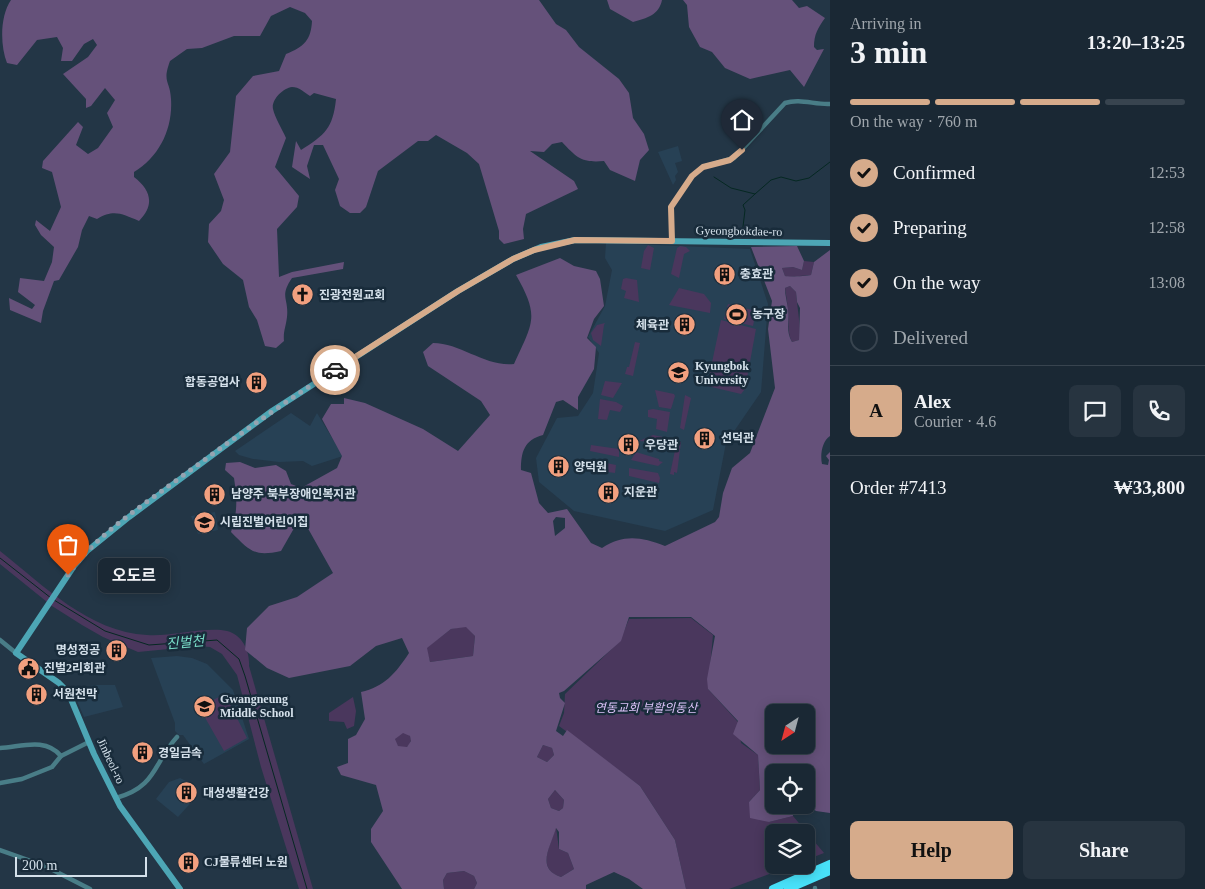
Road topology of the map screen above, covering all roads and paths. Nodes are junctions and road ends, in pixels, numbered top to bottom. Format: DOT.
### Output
graph roads {
  1 [pos="830,104"];
  2 [pos="672,241"];
  3 [pos="830,243"];
  4 [pos="0,640"];
  5 [pos="16,653"];
  6 [pos="177,736"];
  7 [pos="89,742"];
  8 [pos="0,748"];
  9 [pos="61,756"];
  10 [pos="0,783"];
  11 [pos="116,798"];
  12 [pos="0,850"];
  13 [pos="830,864"];
  14 [pos="830,871"];
  15 [pos="90,889"];
  16 [pos="180,889"];
  17 [pos="773,889"];
  18 [pos="788,889"];
  1 -- 2 [label="street"];
  2 -- 3 [label="street, Gyeongbokdae-ro"];
  2 -- 5 [label="street, Gyeongbokdae-ro"];
  4 -- 5 [label="street"];
  5 -- 7 [label="street, Jinbeol-ro"];
  6 -- 11 [label="street"];
  7 -- 9 [label="street"];
  7 -- 11 [label="street, Jinbeol-ro"];
  8 -- 9 [label="street"];
  9 -- 10 [label="street"];
  11 -- 16 [label="street, Jinbeol-ro"];
  12 -- 15 [label="street"];
  13 -- 17 [label="highway"];
  14 -- 18 [label="highway"];
}
